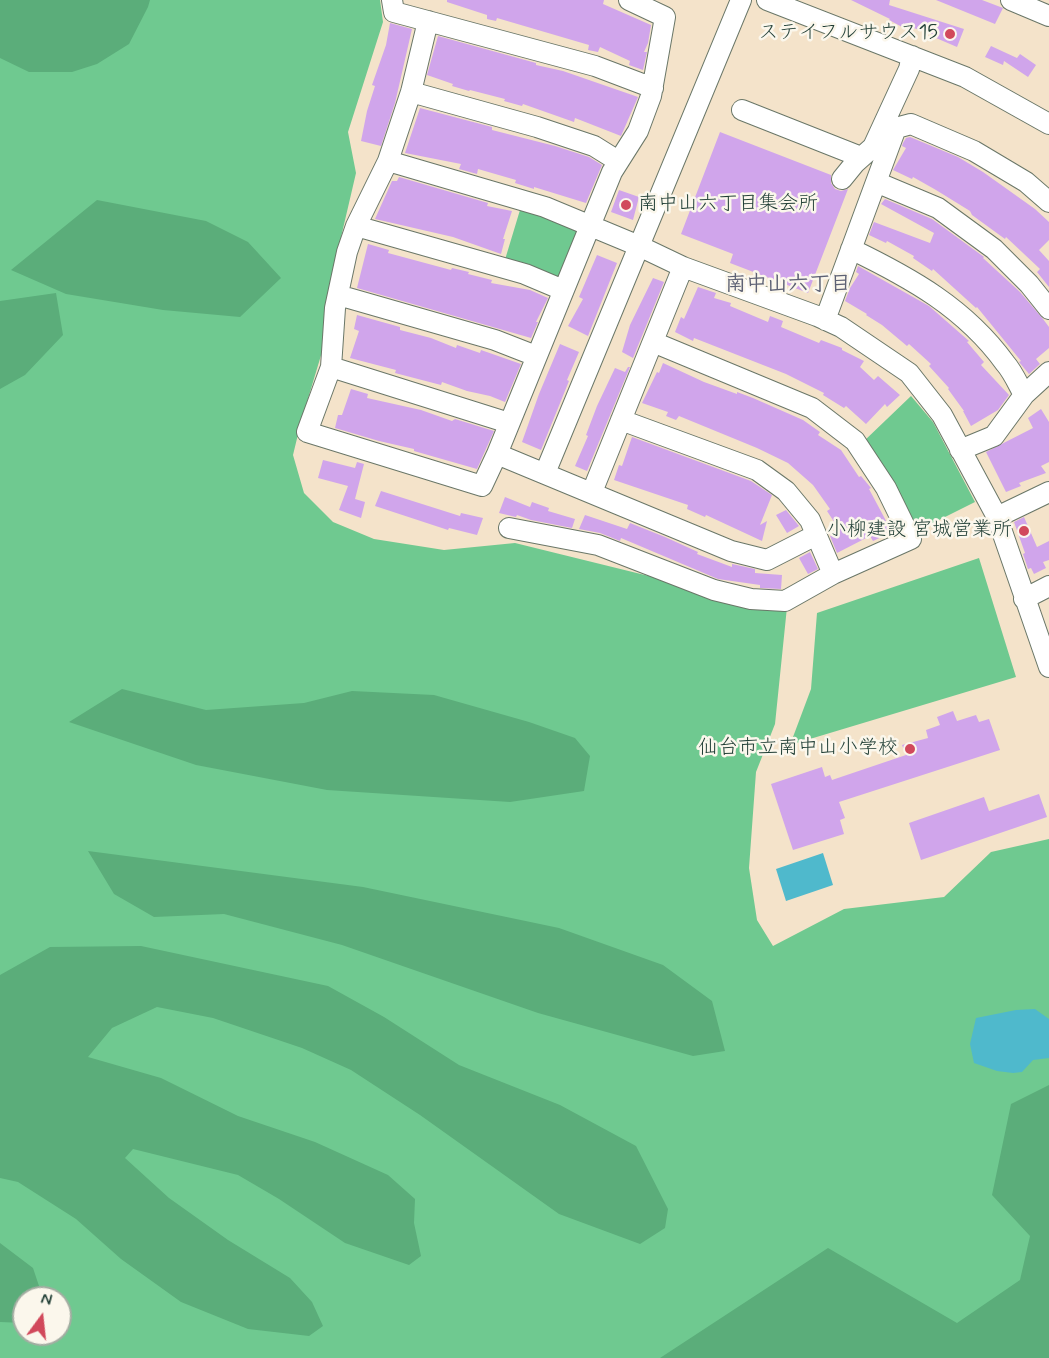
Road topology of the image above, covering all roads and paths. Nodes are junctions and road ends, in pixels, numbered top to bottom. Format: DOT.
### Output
graph roads {
  1 [pos="392,0"];
  2 [pos="629,0"];
  3 [pos="741,0"];
  4 [pos="767,0"];
  5 [pos="1011,0"];
  6 [pos="1049,16"];
  7 [pos="428,21"];
  8 [pos="912,56"];
  9 [pos="653,88"];
  10 [pos="411,92"];
  11 [pos="742,110"];
  12 [pos="1049,124"];
  13 [pos="861,158"];
  14 [pos="388,161"];
  15 [pos="618,161"];
  16 [pos="842,179"];
  17 [pos="876,182"];
  18 [pos="1049,202"];
  19 [pos="590,225"];
  20 [pos="356,226"];
  21 [pos="639,246"];
  22 [pos="851,249"];
  23 [pos="683,267"];
  24 [pos="563,290"];
  25 [pos="338,296"];
  26 [pos="1049,309"];
  27 [pos="825,320"];
  28 [pos="652,342"];
  29 [pos="536,356"];
  30 [pos="331,367"];
  31 [pos="1049,372"];
  32 [pos="1024,395"];
  33 [pos="621,420"];
  34 [pos="509,423"];
  35 [pos="960,450"];
  36 [pos="497,454"];
  37 [pos="545,473"];
  38 [pos="592,492"];
  39 [pos="1049,492"];
  40 [pos="997,517"];
  41 [pos="508,528"];
  42 [pos="816,535"];
  43 [pos="833,574"];
  44 [pos="1049,586"];
  45 [pos="1024,599"];
  46 [pos="1049,667"];
  1 -- 7 [label="street"];
  2 -- 9 [label="street"];
  3 -- 21 [label="street"];
  4 -- 8 [label="street"];
  5 -- 6 [label="street"];
  7 -- 9 [label="street"];
  7 -- 10 [label="street"];
  8 -- 12 [label="street"];
  8 -- 13 [label="street"];
  9 -- 15 [label="street"];
  10 -- 14 [label="street"];
  10 -- 15 [label="street"];
  11 -- 13 [label="street"];
  13 -- 16 [label="street"];
  14 -- 19 [label="street"];
  14 -- 20 [label="street"];
  15 -- 19 [label="street"];
  17 -- 18 [label="street"];
  17 -- 22 [label="street"];
  17 -- 26 [label="street"];
  19 -- 21 [label="street"];
  19 -- 24 [label="street"];
  20 -- 24 [label="street"];
  20 -- 25 [label="street"];
  21 -- 23 [label="street"];
  21 -- 37 [label="street"];
  22 -- 27 [label="street"];
  22 -- 32 [label="street"];
  23 -- 27 [label="street"];
  23 -- 28 [label="street"];
  24 -- 29 [label="street"];
  25 -- 29 [label="street"];
  25 -- 30 [label="street"];
  27 -- 35 [label="street"];
  28 -- 33 [label="street"];
  28 -- 43 [label="street"];
  29 -- 34 [label="street"];
  30 -- 34 [label="street"];
  30 -- 36 [label="street"];
  31 -- 32 [label="street"];
  32 -- 35 [label="street"];
  33 -- 38 [label="street"];
  33 -- 42 [label="street"];
  34 -- 36 [label="street"];
  35 -- 40 [label="street"];
  36 -- 37 [label="street"];
  37 -- 38 [label="street"];
  38 -- 42 [label="street"];
  39 -- 40 [label="street"];
  40 -- 45 [label="street"];
  41 -- 43 [label="street"];
  42 -- 43 [label="street"];
  44 -- 45 [label="street"];
  45 -- 46 [label="street"];
}
